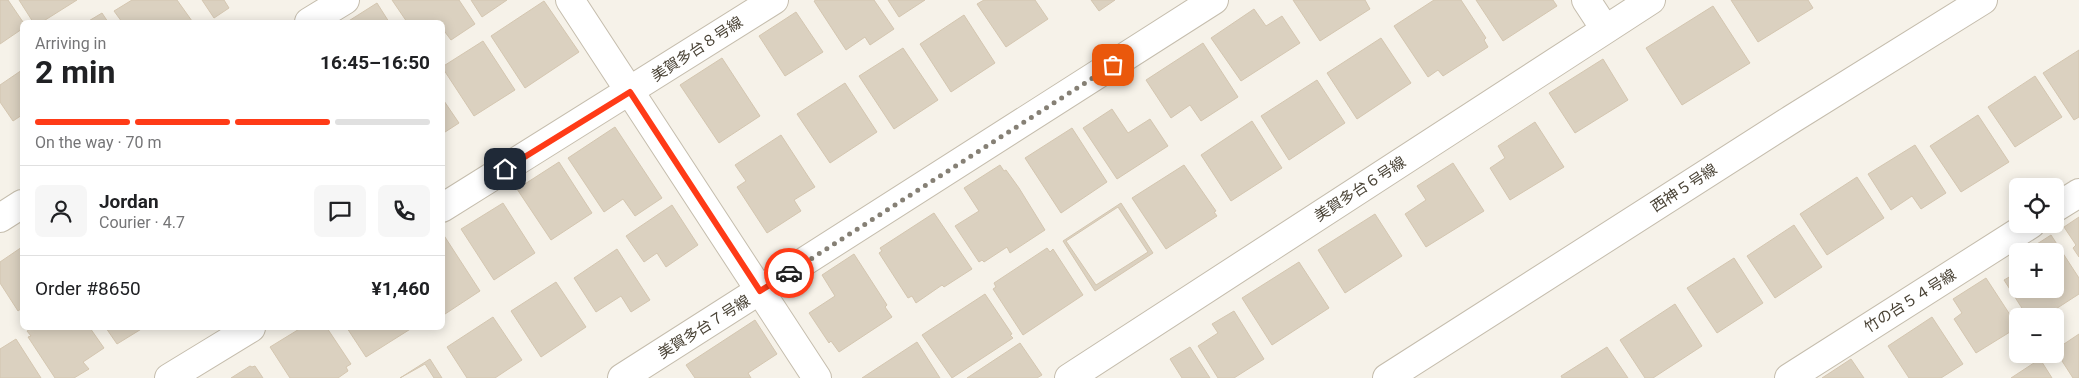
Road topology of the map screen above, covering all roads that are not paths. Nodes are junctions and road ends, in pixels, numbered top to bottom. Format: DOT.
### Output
graph roads {
  1 [pos="345,0"];
  2 [pos="570,0"];
  3 [pos="774,0"];
  4 [pos="1214,0"];
  5 [pos="1586,0"];
  6 [pos="1651,0"];
  7 [pos="1983,0"];
  8 [pos="312,20"];
  9 [pos="1603,26"];
  10 [pos="630,92"];
  11 [pos="2079,193"];
  12 [pos="2064,202"];
  13 [pos="20,205"];
  14 [pos="445,206"];
  15 [pos="0,218"];
  16 [pos="2017,233"];
  17 [pos="760,291"];
  18 [pos="248,330"];
  19 [pos="170,378"];
  20 [pos="622,378"];
  21 [pos="816,378"];
  22 [pos="1069,378"];
  23 [pos="1387,378"];
  24 [pos="1789,378"];
  1 -- 8 [label="street"];
  2 -- 10 [label="street"];
  3 -- 10 [label="street, 美賀多台８号線"];
  4 -- 17 [label="street, 美賀多台７号線"];
  5 -- 9 [label="street"];
  6 -- 9 [label="street, 美賀多台６号線"];
  7 -- 23 [label="street, 西神５号線"];
  9 -- 22 [label="street, 美賀多台６号線"];
  10 -- 14 [label="street, 美賀多台８号線"];
  10 -- 17 [label="street"];
  11 -- 12 [label="street"];
  13 -- 15 [label="street"];
  16 -- 24 [label="street, 竹の台５４号線"];
  17 -- 20 [label="street, 美賀多台７号線"];
  17 -- 21 [label="street"];
  18 -- 19 [label="street"];
}
